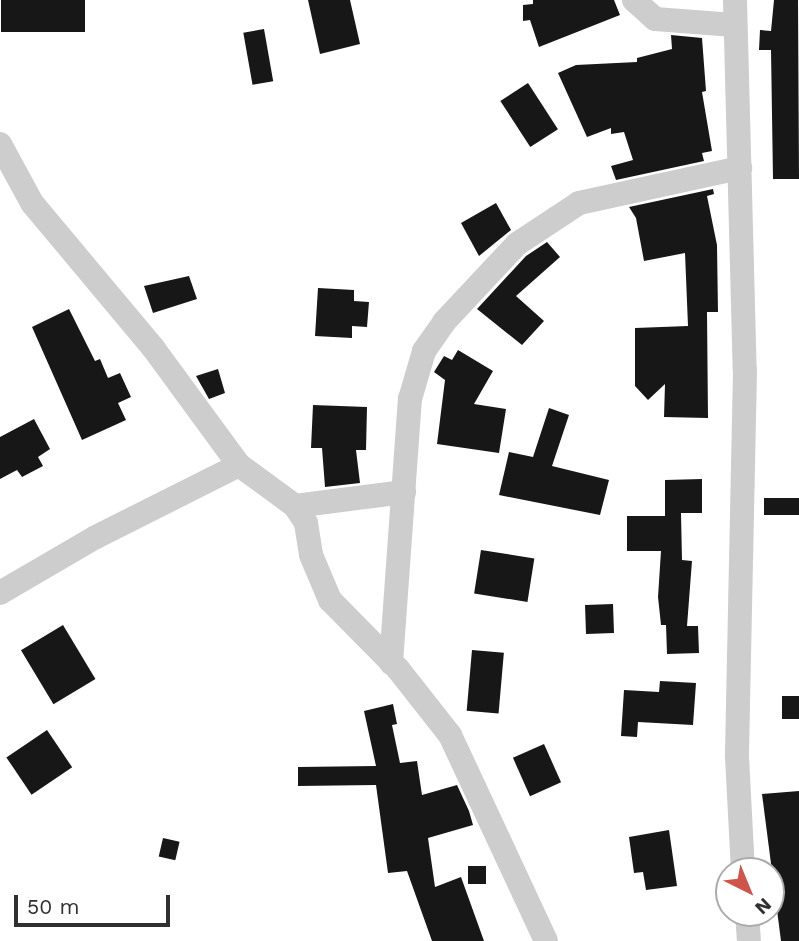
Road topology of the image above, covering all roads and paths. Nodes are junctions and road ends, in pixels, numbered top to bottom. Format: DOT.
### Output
graph roads {
  1 [pos="634,0"];
  2 [pos="735,0"];
  3 [pos="734,25"];
  4 [pos="0,144"];
  5 [pos="740,168"];
  6 [pos="239,465"];
  7 [pos="404,492"];
  8 [pos="295,506"];
  9 [pos="0,593"];
  10 [pos="391,663"];
  11 [pos="742,857"];
  12 [pos="546,941"];
  1 -- 3 [label="street"];
  2 -- 3 [label="street"];
  3 -- 5 [label="street"];
  4 -- 6 [label="street"];
  5 -- 7 [label="street"];
  5 -- 11 [label="street"];
  6 -- 8 [label="street"];
  6 -- 9 [label="street"];
  7 -- 8 [label="street"];
  7 -- 10 [label="street"];
  8 -- 10 [label="street"];
  10 -- 12 [label="street"];
}
